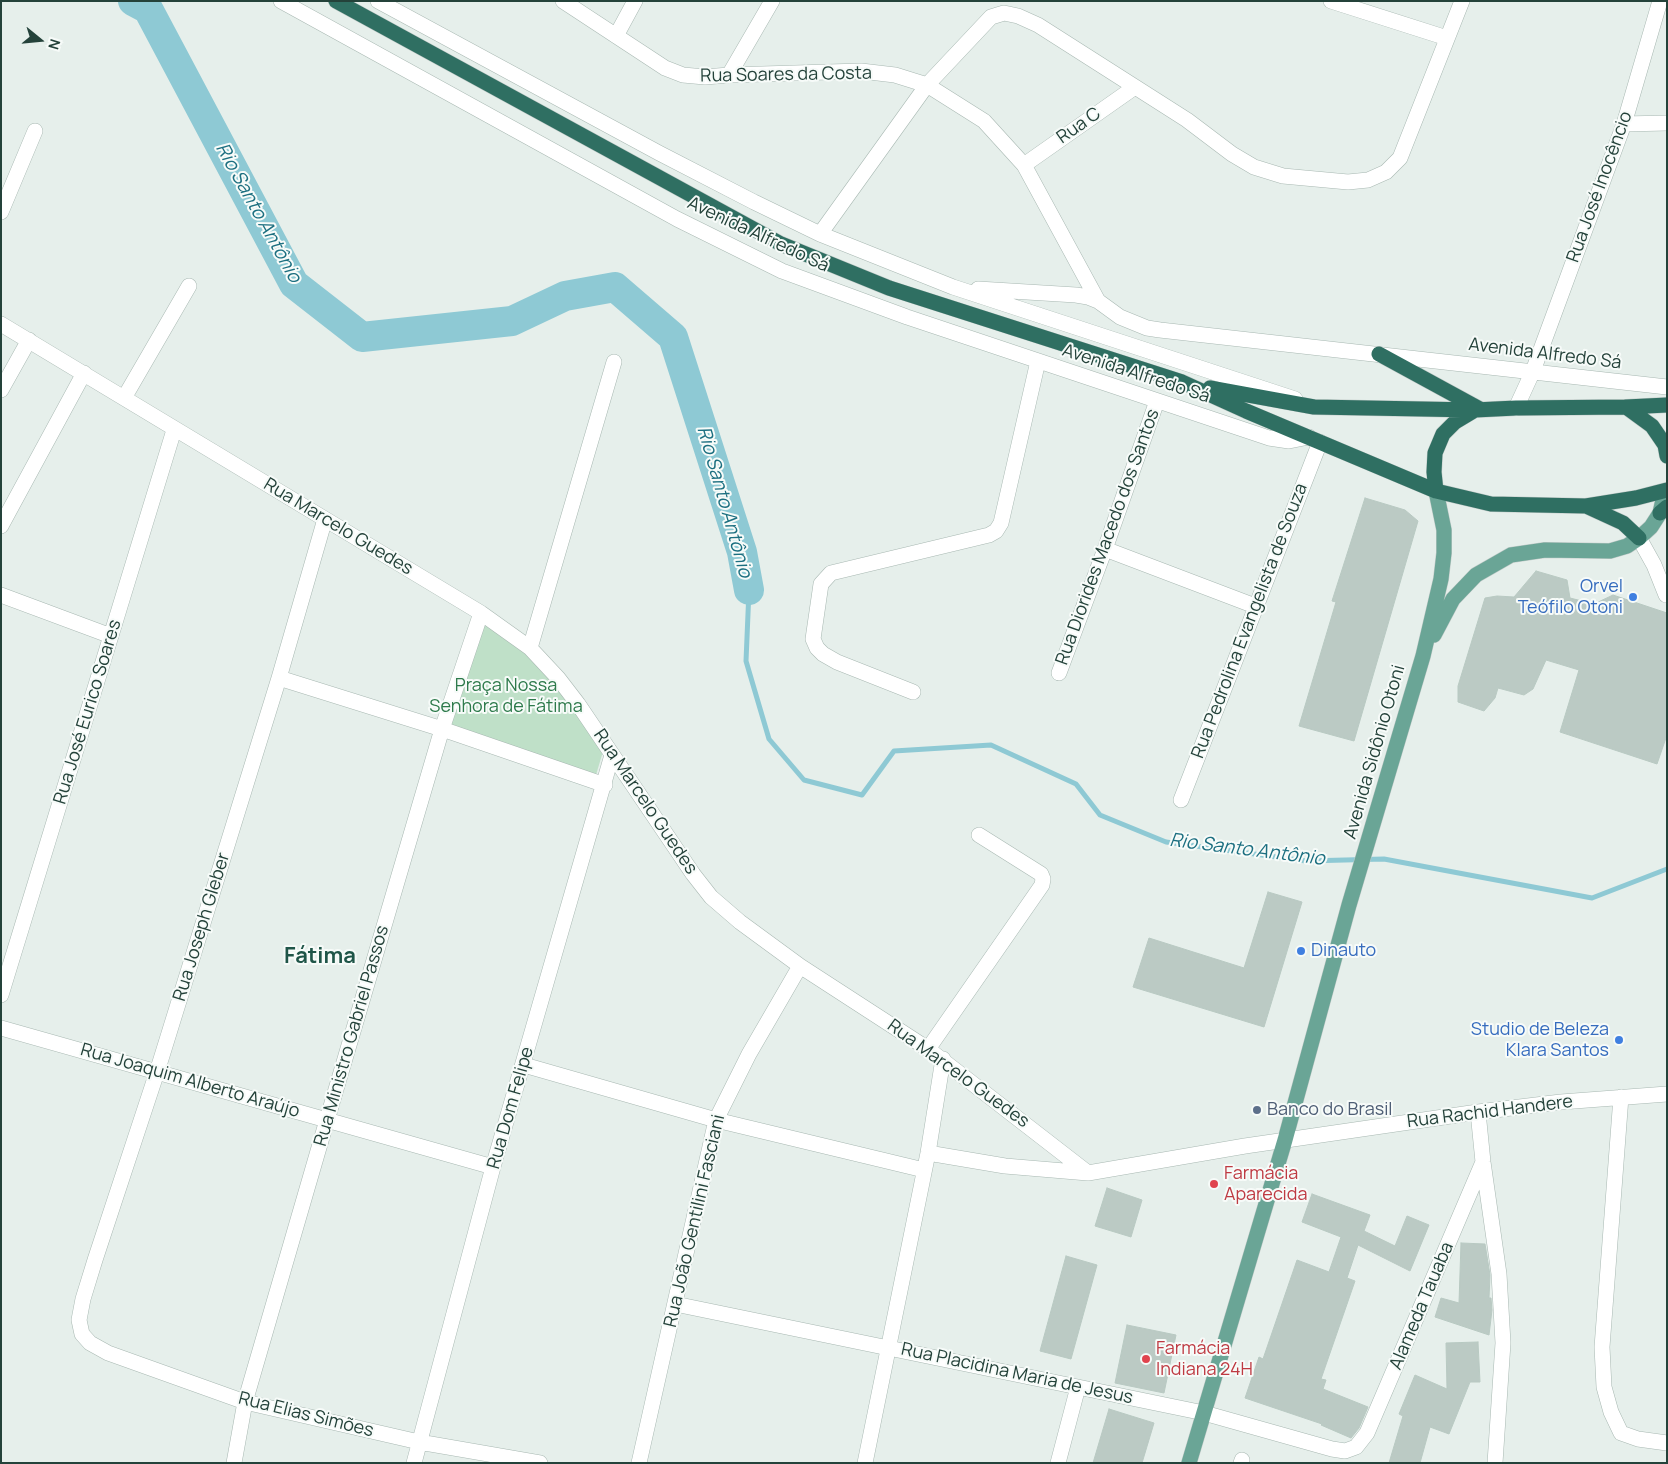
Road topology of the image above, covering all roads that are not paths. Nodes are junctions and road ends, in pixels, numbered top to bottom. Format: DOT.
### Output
graph roads {
  1 [pos="281,1"];
  2 [pos="336,1"];
  3 [pos="378,1"];
  4 [pos="563,1"];
  5 [pos="635,1"];
  6 [pos="772,1"];
  7 [pos="1331,1"];
  8 [pos="1462,1"];
  9 [pos="1660,1"];
  10 [pos="616,36"];
  11 [pos="1447,38"];
  12 [pos="729,75"];
  13 [pos="927,85"];
  14 [pos="1135,87"];
  15 [pos="1667,123"];
  16 [pos="1624,124"];
  17 [pos="35,131"];
  18 [pos="1024,165"];
  19 [pos="1,212"];
  20 [pos="820,234"];
  21 [pos="189,286"];
  22 [pos="953,287"];
  23 [pos="1098,301"];
  24 [pos="1120,317"];
  25 [pos="1,324"];
  26 [pos="29,340"];
  27 [pos="1133,346"];
  28 [pos="1379,354"];
  29 [pos="1038,361"];
  30 [pos="614,362"];
  31 [pos="1533,371"];
  32 [pos="84,373"];
  33 [pos="1182,382"];
  34 [pos="1667,387"];
  35 [pos="1,390"];
  36 [pos="124,398"];
  37 [pos="1157,401"];
  38 [pos="1667,405"];
  39 [pos="1314,408"];
  40 [pos="1516,408"];
  41 [pos="1626,408"];
  42 [pos="1478,410"];
  43 [pos="174,430"];
  44 [pos="1314,440"];
  45 [pos="1667,456"];
  46 [pos="1666,487"];
  47 [pos="1436,491"];
  48 [pos="1586,506"];
  49 [pos="1664,510"];
  50 [pos="325,519"];
  51 [pos="1,526"];
  52 [pos="1639,538"];
  53 [pos="1105,549"];
  54 [pos="1,595"];
  55 [pos="1666,595"];
  56 [pos="1256,606"];
  57 [pos="481,613"];
  58 [pos="111,636"];
  59 [pos="530,648"];
  60 [pos="1423,656"];
  61 [pos="1059,673"];
  62 [pos="279,678"];
  63 [pos="912,692"];
  64 [pos="442,730"];
  65 [pos="612,755"];
  66 [pos="605,785"];
  67 [pos="1181,800"];
  68 [pos="979,835"];
  69 [pos="800,966"];
  70 [pos="1,995"];
  71 [pos="1,1028"];
  72 [pos="928,1049"];
  73 [pos="943,1059"];
  74 [pos="524,1065"];
  75 [pos="157,1072"];
  76 [pos="1667,1094"];
  77 [pos="1621,1097"];
  78 [pos="1478,1112"];
  79 [pos="327,1120"];
  80 [pos="716,1120"];
  81 [pos="1285,1140"];
  82 [pos="928,1153"];
  83 [pos="1483,1162"];
  84 [pos="493,1167"];
  85 [pos="924,1170"];
  86 [pos="1088,1173"];
  87 [pos="675,1304"];
  88 [pos="82,1334"];
  89 [pos="888,1347"];
  90 [pos="1078,1387"];
  91 [pos="245,1402"];
  92 [pos="1204,1413"];
  93 [pos="419,1442"];
  94 [pos="1667,1443"];
  95 [pos="1356,1447"];
  96 [pos="234,1463"];
  97 [pos="414,1463"];
  98 [pos="540,1463"];
  99 [pos="639,1463"];
  100 [pos="865,1463"];
  101 [pos="1058,1463"];
  102 [pos="1189,1463"];
  103 [pos="1495,1463"];
  1 -- 29 [label="street, Avenida Alfredo Sá"];
  2 -- 33 [label="highway, Avenida Alfredo Sá"];
  3 -- 20 [label="street, Avenida Alfredo Sá"];
  4 -- 10 [label="street, Rua Soares da Costa"];
  5 -- 10 [label="street"];
  6 -- 12 [label="street"];
  7 -- 11 [label="street"];
  8 -- 11 [label="street"];
  9 -- 16 [label="street, Rua José Inocêncio"];
  10 -- 12 [label="street, Rua Soares da Costa"];
  11 -- 14 [label="street"];
  12 -- 13 [label="street, Rua Soares da Costa"];
  13 -- 14 [label="street"];
  13 -- 18 [label="street, Rua Soares da Costa"];
  13 -- 20 [label="street"];
  14 -- 18 [label="street, Rua C"];
  15 -- 16 [label="street"];
  16 -- 31 [label="street, Rua José Inocêncio"];
  17 -- 19 [label="street"];
  18 -- 23 [label="street, Rua Soares da Costa"];
  20 -- 22 [label="street, Avenida Alfredo Sá"];
  21 -- 36 [label="street"];
  22 -- 23 [label="street"];
  22 -- 27 [label="street, Avenida Alfredo Sá"];
  23 -- 24 [label="street, Avenida Alfredo Sá"];
  24 -- 27 [label="street"];
  24 -- 28 [label="street, Avenida Alfredo Sá"];
  25 -- 26 [label="street, Rua Marcelo Guedes"];
  26 -- 32 [label="street, Rua Marcelo Guedes"];
  26 -- 35 [label="street"];
  27 -- 39 [label="street, Avenida Alfredo Sá"];
  28 -- 31 [label="street, Avenida Alfredo Sá"];
  28 -- 42 [label="highway"];
  29 -- 37 [label="street, Avenida Alfredo Sá"];
  29 -- 63 [label="street"];
  30 -- 59 [label="street"];
  31 -- 34 [label="street, Avenida Alfredo Sá"];
  31 -- 40 [label="street, Rua José Inocêncio"];
  32 -- 36 [label="street, Rua Marcelo Guedes"];
  32 -- 51 [label="street"];
  33 -- 39 [label="highway"];
  33 -- 44 [label="highway, Avenida Alfredo Sá"];
  36 -- 43 [label="street, Rua Marcelo Guedes"];
  37 -- 44 [label="street, Avenida Alfredo Sá"];
  37 -- 53 [label="street, Rua Diorides Macedo dos Santos"];
  38 -- 41 [label="highway"];
  39 -- 42 [label="highway"];
  40 -- 41 [label="highway"];
  40 -- 42 [label="highway"];
  41 -- 45 [label="highway"];
  42 -- 47 [label="highway"];
  43 -- 50 [label="street, Rua Marcelo Guedes"];
  43 -- 58 [label="street, Rua José Eurico Soares"];
  44 -- 47 [label="highway, Avenida Alfredo Sá"];
  44 -- 56 [label="street, Rua Pedrolina Evangelista de Souza"];
  46 -- 48 [label="highway, Avenida Alfredo Sá"];
  46 -- 49 [label="main road"];
  47 -- 48 [label="highway, Avenida Alfredo Sá"];
  47 -- 60 [label="main road"];
  48 -- 52 [label="highway"];
  49 -- 52 [label="main road"];
  50 -- 57 [label="street, Rua Marcelo Guedes"];
  50 -- 62 [label="street, Rua Joseph Gleber"];
  52 -- 55 [label="street"];
  52 -- 60 [label="main road"];
  53 -- 56 [label="street"];
  53 -- 61 [label="street, Rua Diorides Macedo dos Santos"];
  54 -- 58 [label="street"];
  56 -- 67 [label="street, Rua Pedrolina Evangelista de Souza"];
  57 -- 59 [label="street, Rua Marcelo Guedes"];
  57 -- 64 [label="street, Rua Ministro Gabriel Passos"];
  58 -- 70 [label="street, Rua José Eurico Soares"];
  59 -- 65 [label="street, Rua Marcelo Guedes"];
  60 -- 81 [label="main road, Avenida Sidônio Otoni"];
  62 -- 64 [label="street"];
  62 -- 75 [label="street, Rua Joseph Gleber"];
  64 -- 66 [label="street"];
  64 -- 79 [label="street, Rua Ministro Gabriel Passos"];
  65 -- 66 [label="street, Rua Dom Felipe"];
  65 -- 69 [label="street, Rua Marcelo Guedes"];
  66 -- 74 [label="street, Rua Dom Felipe"];
  68 -- 72 [label="street"];
  69 -- 72 [label="street, Rua Marcelo Guedes"];
  69 -- 80 [label="street, Rua João Gentilini Fasciani"];
  71 -- 75 [label="street, Rua Joaquim Alberto Araújo"];
  72 -- 73 [label="street, Rua Marcelo Guedes"];
  73 -- 82 [label="street"];
  73 -- 86 [label="street, Rua Marcelo Guedes"];
  74 -- 80 [label="street"];
  74 -- 84 [label="street, Rua Dom Felipe"];
  75 -- 79 [label="street, Rua Joaquim Alberto Araújo"];
  75 -- 88 [label="street, Rua Joseph Gleber"];
  76 -- 77 [label="street, Rua Rachid Handere"];
  77 -- 78 [label="street, Rua Rachid Handere"];
  77 -- 94 [label="street"];
  78 -- 81 [label="street, Rua Rachid Handere"];
  78 -- 83 [label="street"];
  79 -- 84 [label="street, Rua Joaquim Alberto Araújo"];
  79 -- 91 [label="street, Rua Ministro Gabriel Passos"];
  80 -- 85 [label="street"];
  80 -- 87 [label="street, Rua João Gentilini Fasciani"];
  81 -- 86 [label="street"];
  81 -- 92 [label="main road, Avenida Sidônio Otoni"];
  82 -- 85 [label="street"];
  82 -- 86 [label="street"];
  83 -- 95 [label="street, Alameda Tauaba"];
  83 -- 103 [label="street"];
  84 -- 93 [label="street, Rua Dom Felipe"];
  85 -- 89 [label="street"];
  87 -- 89 [label="street, Rua Placidina Maria de Jesus"];
  87 -- 99 [label="street, Rua João Gentilini Fasciani"];
  88 -- 91 [label="street, Rua Elias Simões"];
  89 -- 90 [label="street, Rua Placidina Maria de Jesus"];
  89 -- 100 [label="street"];
  90 -- 92 [label="street, Rua Placidina Maria de Jesus"];
  90 -- 101 [label="street"];
  91 -- 93 [label="street, Rua Elias Simões"];
  91 -- 96 [label="street, Rua Ministro Gabriel Passos"];
  92 -- 95 [label="street, Rua Placidina Maria de Jesus"];
  92 -- 102 [label="main road, Avenida Sidônio Otoni"];
  93 -- 97 [label="street, Rua Dom Felipe"];
  93 -- 98 [label="street, Rua Elias Simões"];
}
